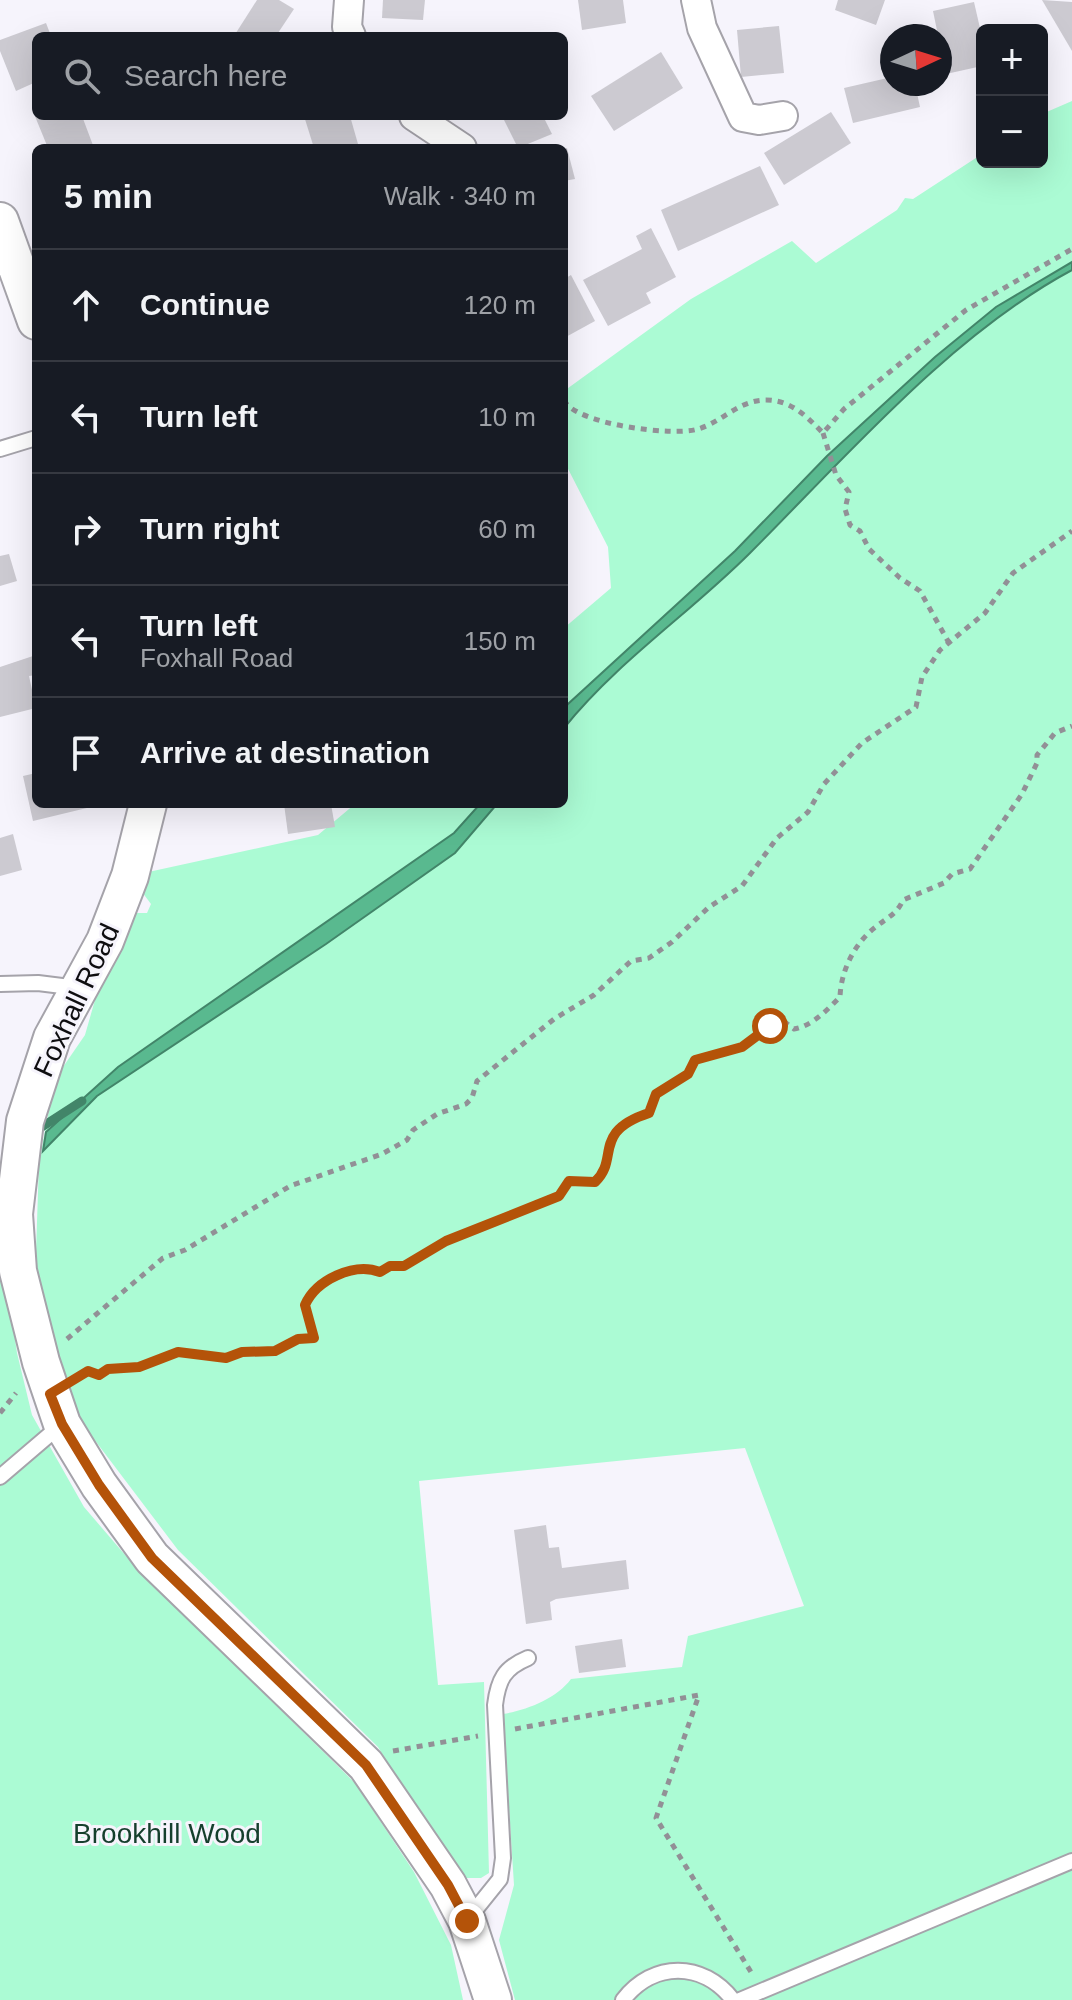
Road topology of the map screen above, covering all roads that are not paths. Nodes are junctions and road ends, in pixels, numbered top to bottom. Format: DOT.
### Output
graph roads {
  1 [pos="349,0"];
  2 [pos="696,0"];
  3 [pos="349,32"];
  4 [pos="783,116"];
  5 [pos="420,120"];
  6 [pos="456,144"];
  7 [pos="0,221"];
  8 [pos="32,310"];
  9 [pos="32,439"];
  10 [pos="0,449"];
  11 [pos="147,808"];
  12 [pos="0,984"];
  13 [pos="78,988"];
  14 [pos="56,1409"];
  15 [pos="0,1477"];
  16 [pos="528,1658"];
  17 [pos="1072,1861"];
  18 [pos="467,1921"];
  19 [pos="493,2000"];
  20 [pos="623,2000"];
  21 [pos="733,2000"];
  22 [pos="740,2000"];
  1 -- 3 [label="street"];
  2 -- 4 [label="street"];
  5 -- 6 [label="street"];
  7 -- 8 [label="street"];
  9 -- 10 [label="lane"];
  11 -- 13 [label="street, Foxhall Road"];
  12 -- 13 [label="lane"];
  13 -- 14 [label="street, Foxhall Road"];
  14 -- 15 [label="lane"];
  14 -- 18 [label="street, Foxhall Road"];
  16 -- 18 [label="lane"];
  17 -- 22 [label="lane"];
  18 -- 19 [label="street, Foxhall Road"];
  20 -- 21 [label="lane"];
}
